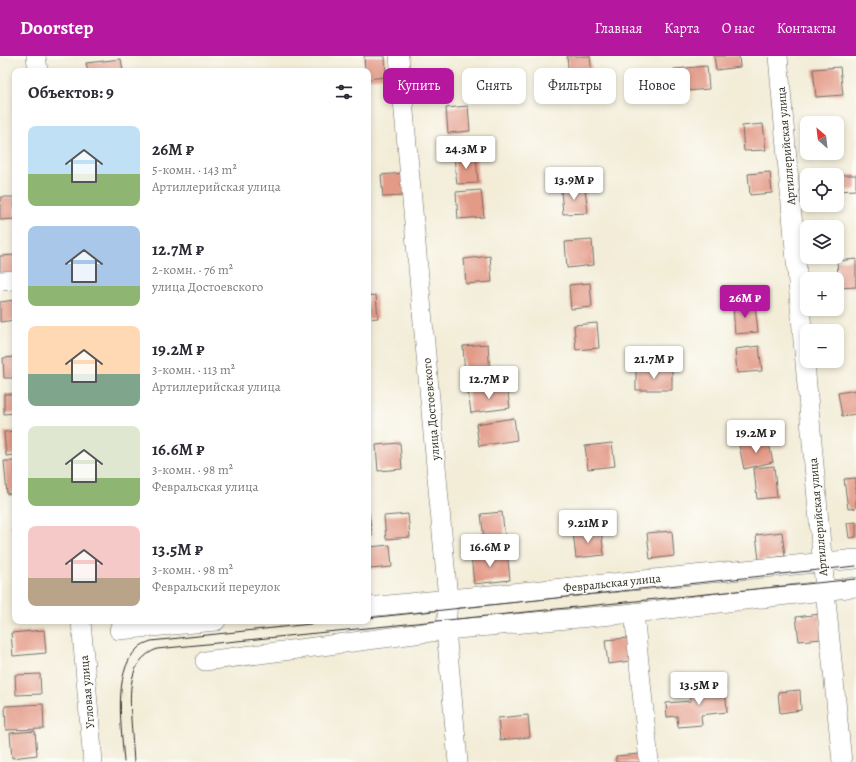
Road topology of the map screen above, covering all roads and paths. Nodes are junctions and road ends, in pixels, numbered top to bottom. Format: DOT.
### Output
graph roads {
  1 [pos="36,56"];
  2 [pos="399,56"];
  3 [pos="778,56"];
  4 [pos="38,68"];
  5 [pos="12,280"];
  6 [pos="0,281"];
  7 [pos="856,559"];
  8 [pos="822,563"];
  9 [pos="856,587"];
  10 [pos="825,590"];
  11 [pos="448,599"];
  12 [pos="371,607"];
  13 [pos="634,613"];
  14 [pos="81,624"];
  15 [pos="184,624"];
  16 [pos="119,630"];
  17 [pos="446,630"];
  18 [pos="205,661"];
  19 [pos="93,762"];
  20 [pos="458,762"];
  21 [pos="649,762"];
  22 [pos="842,762"];
  1 -- 4 [label="street"];
  2 -- 11 [label="street, улица Достоевского"];
  3 -- 8 [label="street, Артиллерийская улица"];
  5 -- 6 [label="street"];
  7 -- 8 [label="street, Февральская улица"];
  8 -- 10 [label="street, Артиллерийская улица"];
  8 -- 11 [label="street, Февральская улица"];
  9 -- 10 [label="street"];
  10 -- 13 [label="street"];
  10 -- 22 [label="street, Артиллерийская улица"];
  11 -- 12 [label="street, Февральская улица"];
  11 -- 17 [label="street, улица Достоевского"];
  13 -- 17 [label="street"];
  13 -- 21 [label="street"];
  14 -- 19 [label="street, Угловая улица"];
  15 -- 16 [label="street"];
  17 -- 18 [label="street"];
  17 -- 20 [label="street, улица Достоевского"];
}
